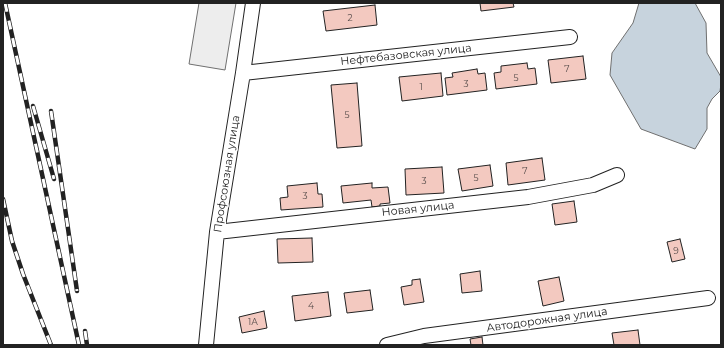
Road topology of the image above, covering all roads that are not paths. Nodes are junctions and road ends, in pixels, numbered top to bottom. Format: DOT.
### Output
graph roads {
  1 [pos="253,3"];
  2 [pos="570,37"];
  3 [pos="243,74"];
  4 [pos="617,175"];
  5 [pos="217,232"];
  6 [pos="708,298"];
  7 [pos="206,345"];
  8 [pos="387,345"];
  1 -- 3 [label="street, Профсоюзная улица"];
  2 -- 3 [label="street, Нефтебазовская улица"];
  3 -- 5 [label="street, Профсоюзная улица"];
  4 -- 5 [label="street, Новая улица"];
  5 -- 7 [label="street, Профсоюзная улица"];
  6 -- 8 [label="street, Автодорожная улица"];
}
